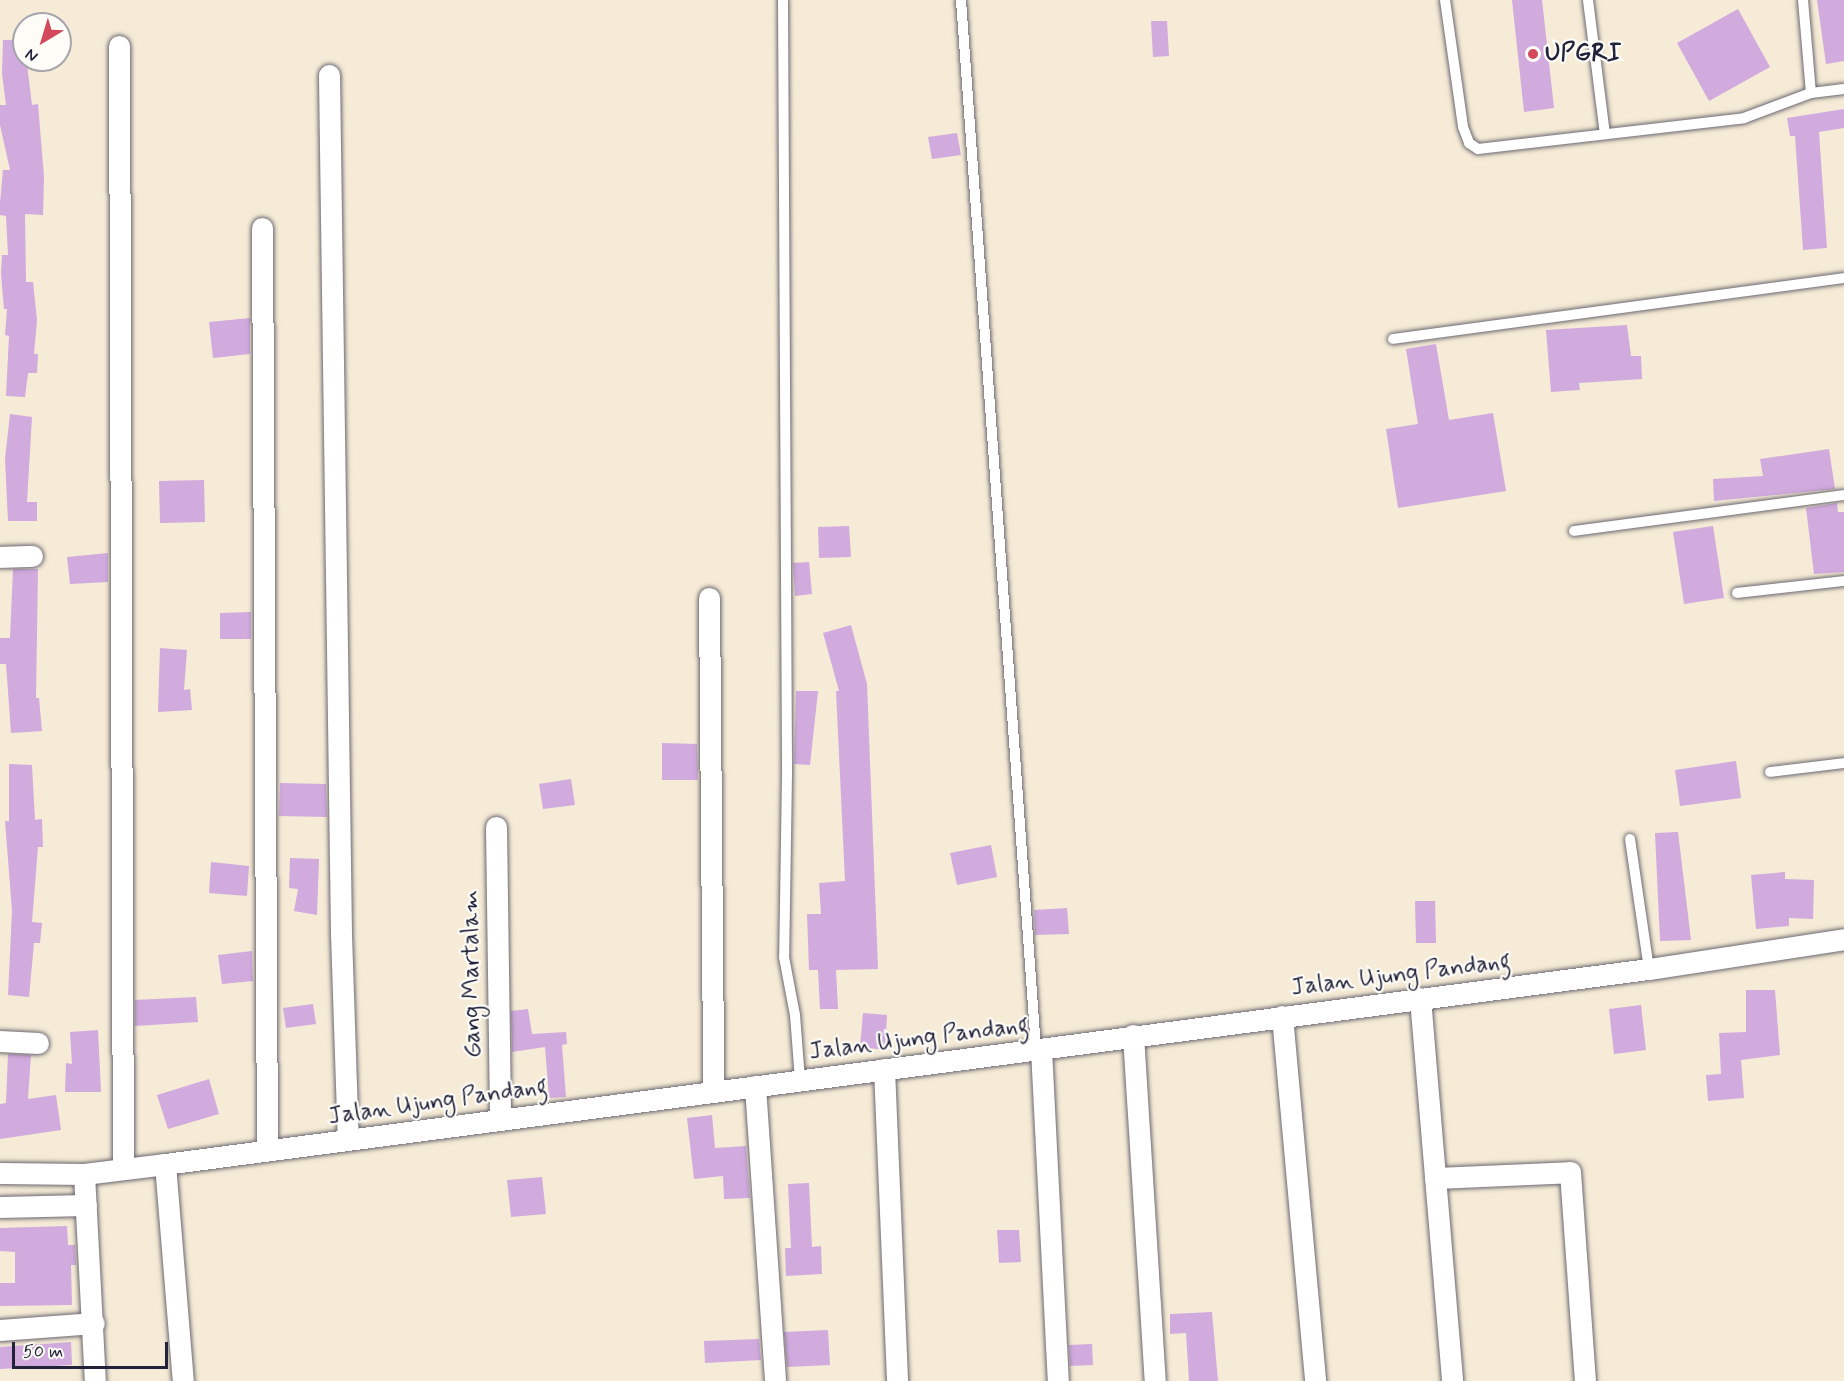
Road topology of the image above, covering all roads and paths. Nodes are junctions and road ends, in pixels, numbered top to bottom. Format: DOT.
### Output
graph roads {
  1 [pos="783,0"];
  2 [pos="961,0"];
  3 [pos="1445,0"];
  4 [pos="1588,0"];
  5 [pos="1803,0"];
  6 [pos="119,46"];
  7 [pos="329,75"];
  8 [pos="1844,89"];
  9 [pos="1811,93"];
  10 [pos="1605,134"];
  11 [pos="262,228"];
  12 [pos="1844,278"];
  13 [pos="1393,339"];
  14 [pos="1844,495"];
  15 [pos="1574,531"];
  16 [pos="32,556"];
  17 [pos="0,557"];
  18 [pos="1844,581"];
  19 [pos="1737,593"];
  20 [pos="709,598"];
  21 [pos="1844,763"];
  22 [pos="1770,772"];
  23 [pos="496,827"];
  24 [pos="1630,839"];
  25 [pos="1844,939"];
  26 [pos="1649,969"];
  27 [pos="1420,998"];
  28 [pos="1282,1016"];
  29 [pos="1133,1035"];
  30 [pos="0,1041"];
  31 [pos="38,1043"];
  32 [pos="1038,1049"];
  33 [pos="884,1069"];
  34 [pos="800,1080"];
  35 [pos="755,1086"];
  36 [pos="712,1092"];
  37 [pos="500,1120"];
  38 [pos="348,1140"];
  39 [pos="267,1150"];
  40 [pos="165,1164"];
  41 [pos="123,1169"];
  42 [pos="0,1173"];
  43 [pos="84,1174"];
  44 [pos="1435,1178"];
  45 [pos="86,1205"];
  46 [pos="0,1207"];
  47 [pos="94,1323"];
  48 [pos="0,1330"];
  49 [pos="95,1381"];
  50 [pos="183,1381"];
  51 [pos="775,1381"];
  52 [pos="897,1381"];
  53 [pos="1058,1381"];
  54 [pos="1155,1381"];
  55 [pos="1315,1381"];
  56 [pos="1452,1381"];
  57 [pos="1585,1381"];
  1 -- 34 [label="lane"];
  2 -- 32 [label="lane"];
  3 -- 10 [label="lane"];
  4 -- 10 [label="lane"];
  5 -- 9 [label="lane"];
  6 -- 41 [label="street"];
  7 -- 38 [label="street"];
  8 -- 9 [label="lane"];
  9 -- 10 [label="lane"];
  11 -- 39 [label="street"];
  12 -- 13 [label="lane"];
  14 -- 15 [label="lane"];
  16 -- 17 [label="street"];
  18 -- 19 [label="lane"];
  20 -- 36 [label="street"];
  21 -- 22 [label="lane"];
  23 -- 37 [label="street, Gang Martalam"];
  24 -- 26 [label="lane"];
  25 -- 26 [label="street, Jalan Ujung Pandang"];
  26 -- 27 [label="street, Jalan Ujung Pandang"];
  27 -- 28 [label="street, Jalan Ujung Pandang"];
  27 -- 44 [label="street"];
  28 -- 29 [label="street, Jalan Ujung Pandang"];
  28 -- 55 [label="street"];
  29 -- 32 [label="street, Jalan Ujung Pandang"];
  29 -- 54 [label="street"];
  30 -- 31 [label="street"];
  32 -- 33 [label="street, Jalan Ujung Pandang"];
  32 -- 53 [label="street"];
  33 -- 34 [label="street, Jalan Ujung Pandang"];
  33 -- 52 [label="street"];
  34 -- 35 [label="street, Jalan Ujung Pandang"];
  35 -- 36 [label="street, Jalan Ujung Pandang"];
  35 -- 51 [label="street"];
  36 -- 37 [label="street, Jalan Ujung Pandang"];
  37 -- 38 [label="street, Jalan Ujung Pandang"];
  38 -- 39 [label="street, Jalan Ujung Pandang"];
  39 -- 40 [label="street, Jalan Ujung Pandang"];
  40 -- 41 [label="street, Jalan Ujung Pandang"];
  40 -- 50 [label="street"];
  41 -- 43 [label="street, Jalan Ujung Pandang"];
  42 -- 43 [label="street, Jalan Ujung Pandang"];
  43 -- 45 [label="street"];
  44 -- 56 [label="street"];
  44 -- 57 [label="street"];
  45 -- 46 [label="street"];
  45 -- 47 [label="street"];
  47 -- 48 [label="street"];
  47 -- 49 [label="street"];
}
